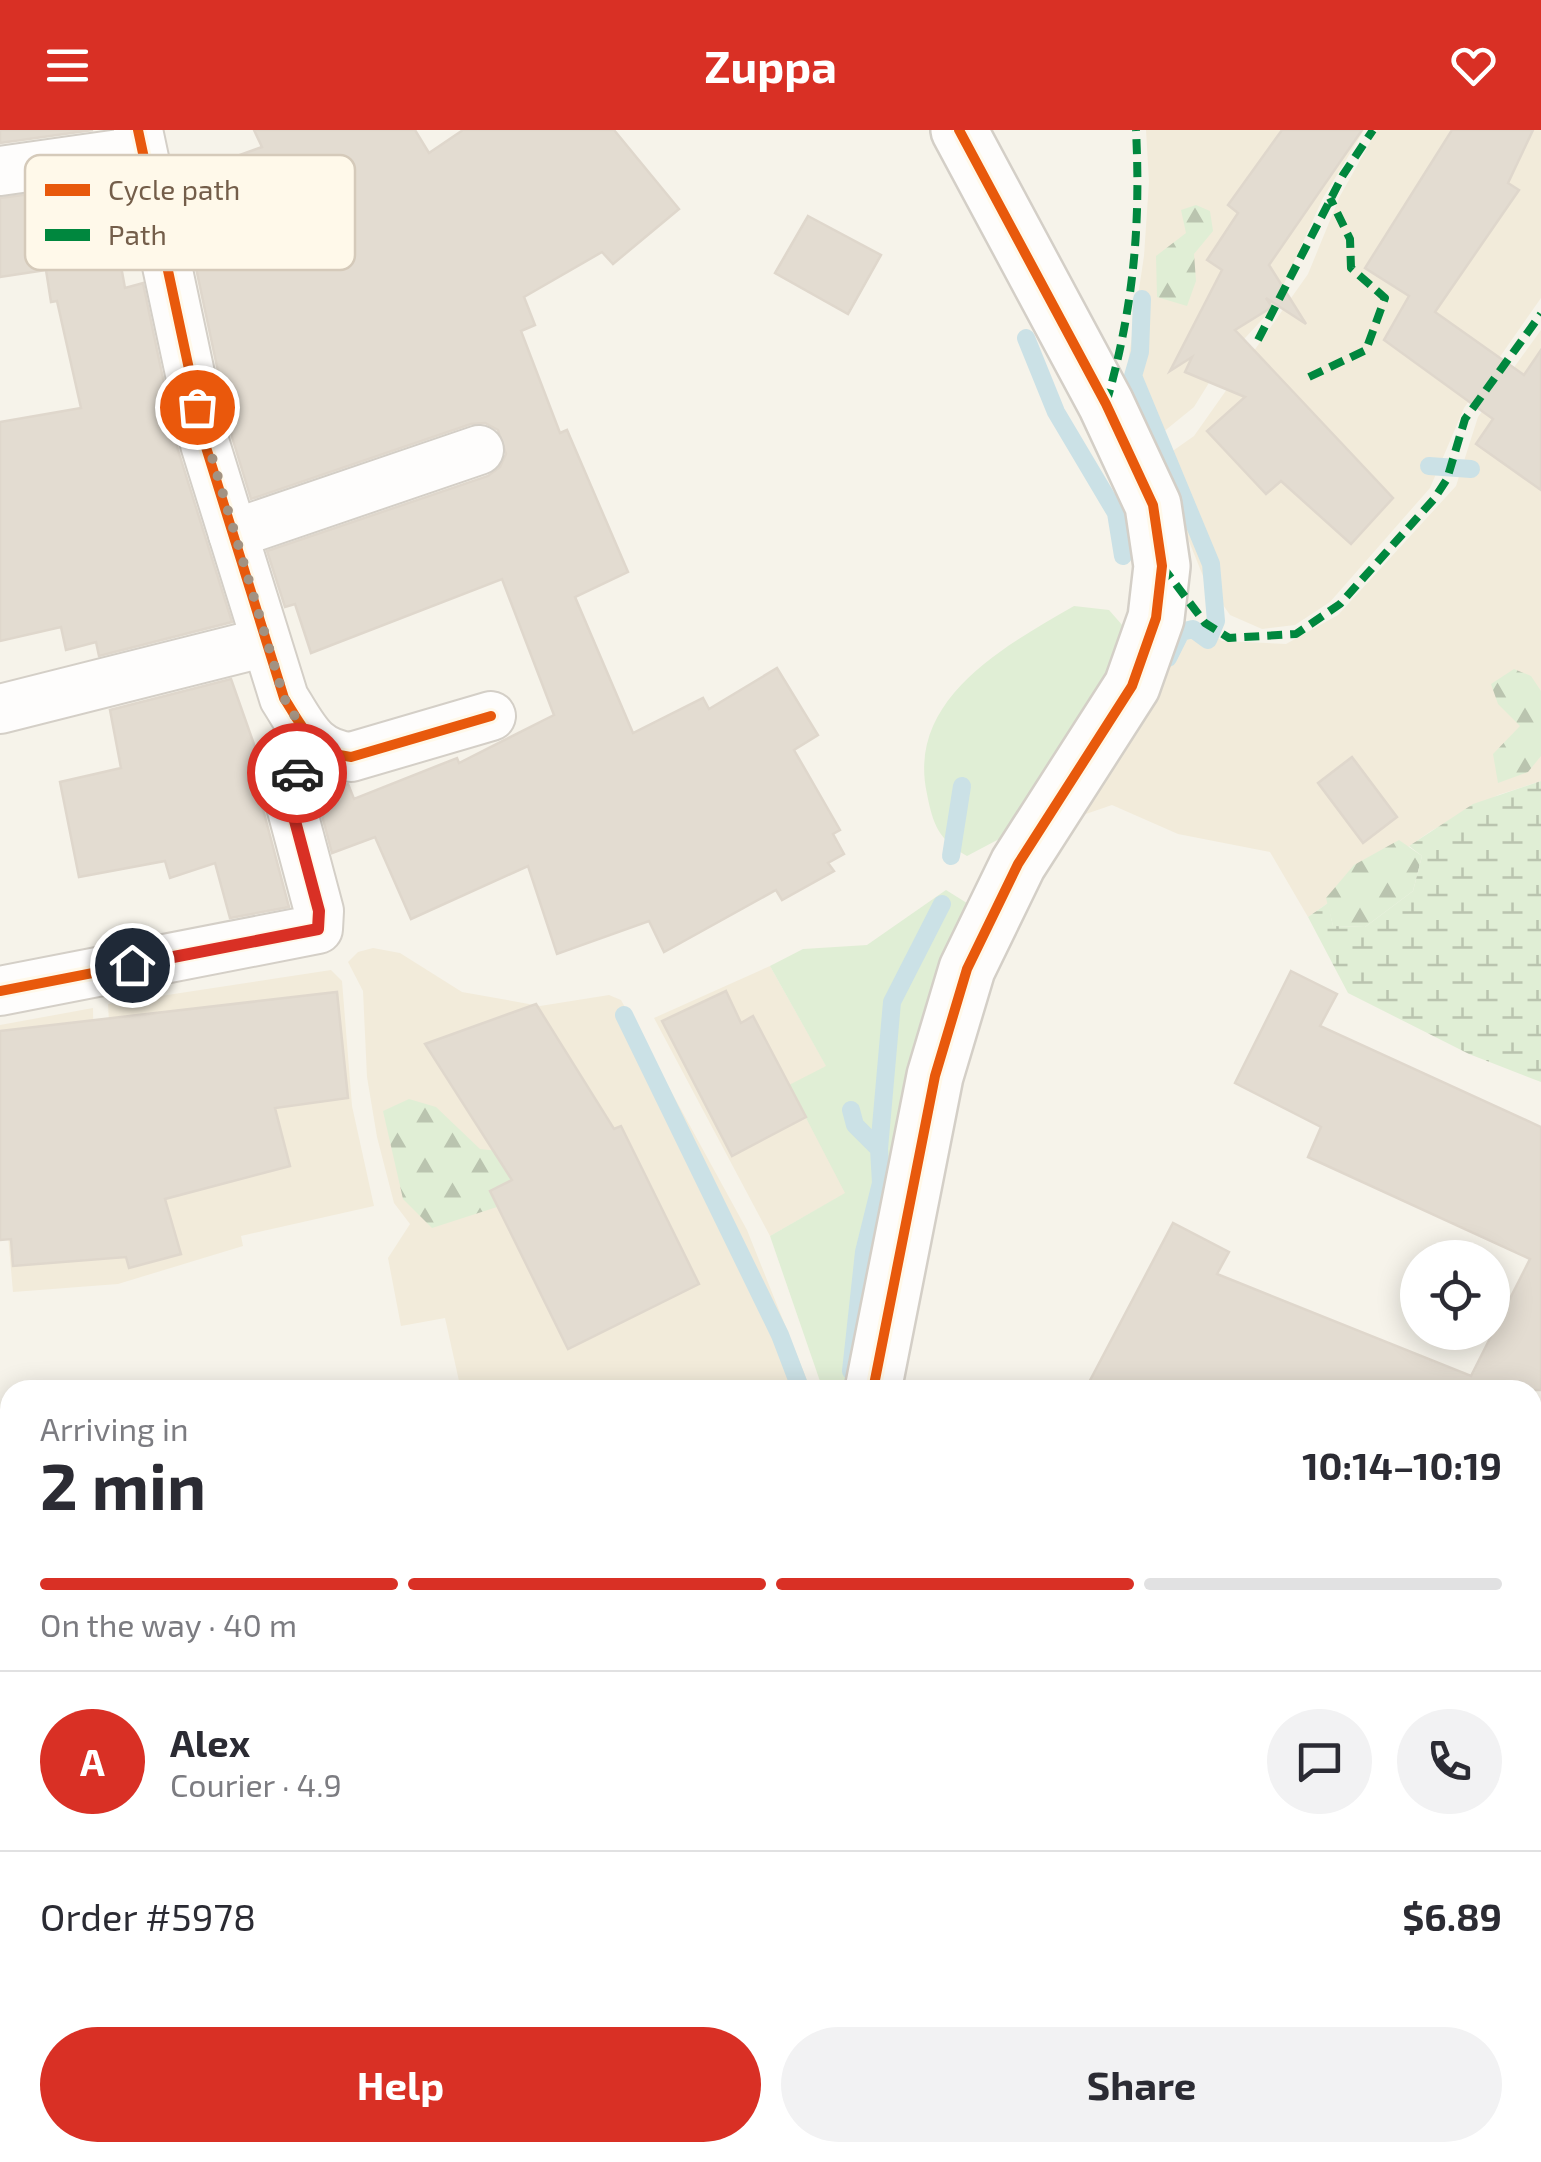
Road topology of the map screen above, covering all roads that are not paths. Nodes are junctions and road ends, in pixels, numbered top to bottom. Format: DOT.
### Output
graph roads {
  1 [pos="959,130"];
  2 [pos="140,140"];
  3 [pos="72,155"];
  4 [pos="25,165"];
  5 [pos="0,171"];
  6 [pos="168,270"];
  7 [pos="480,450"];
  8 [pos="232,534"];
  9 [pos="266,642"];
  10 [pos="0,708"];
  11 [pos="491,716"];
  12 [pos="312,745"];
  13 [pos="0,991"];
  14 [pos="875,1380"];
  1 -- 14 [label="street"];
  2 -- 3 [label="street"];
  4 -- 5 [label="street"];
  6 -- 8 [label="street"];
  7 -- 8 [label="street"];
  8 -- 9 [label="street"];
  9 -- 10 [label="street"];
  9 -- 12 [label="street"];
  11 -- 12 [label="street"];
  12 -- 13 [label="street"];
}
